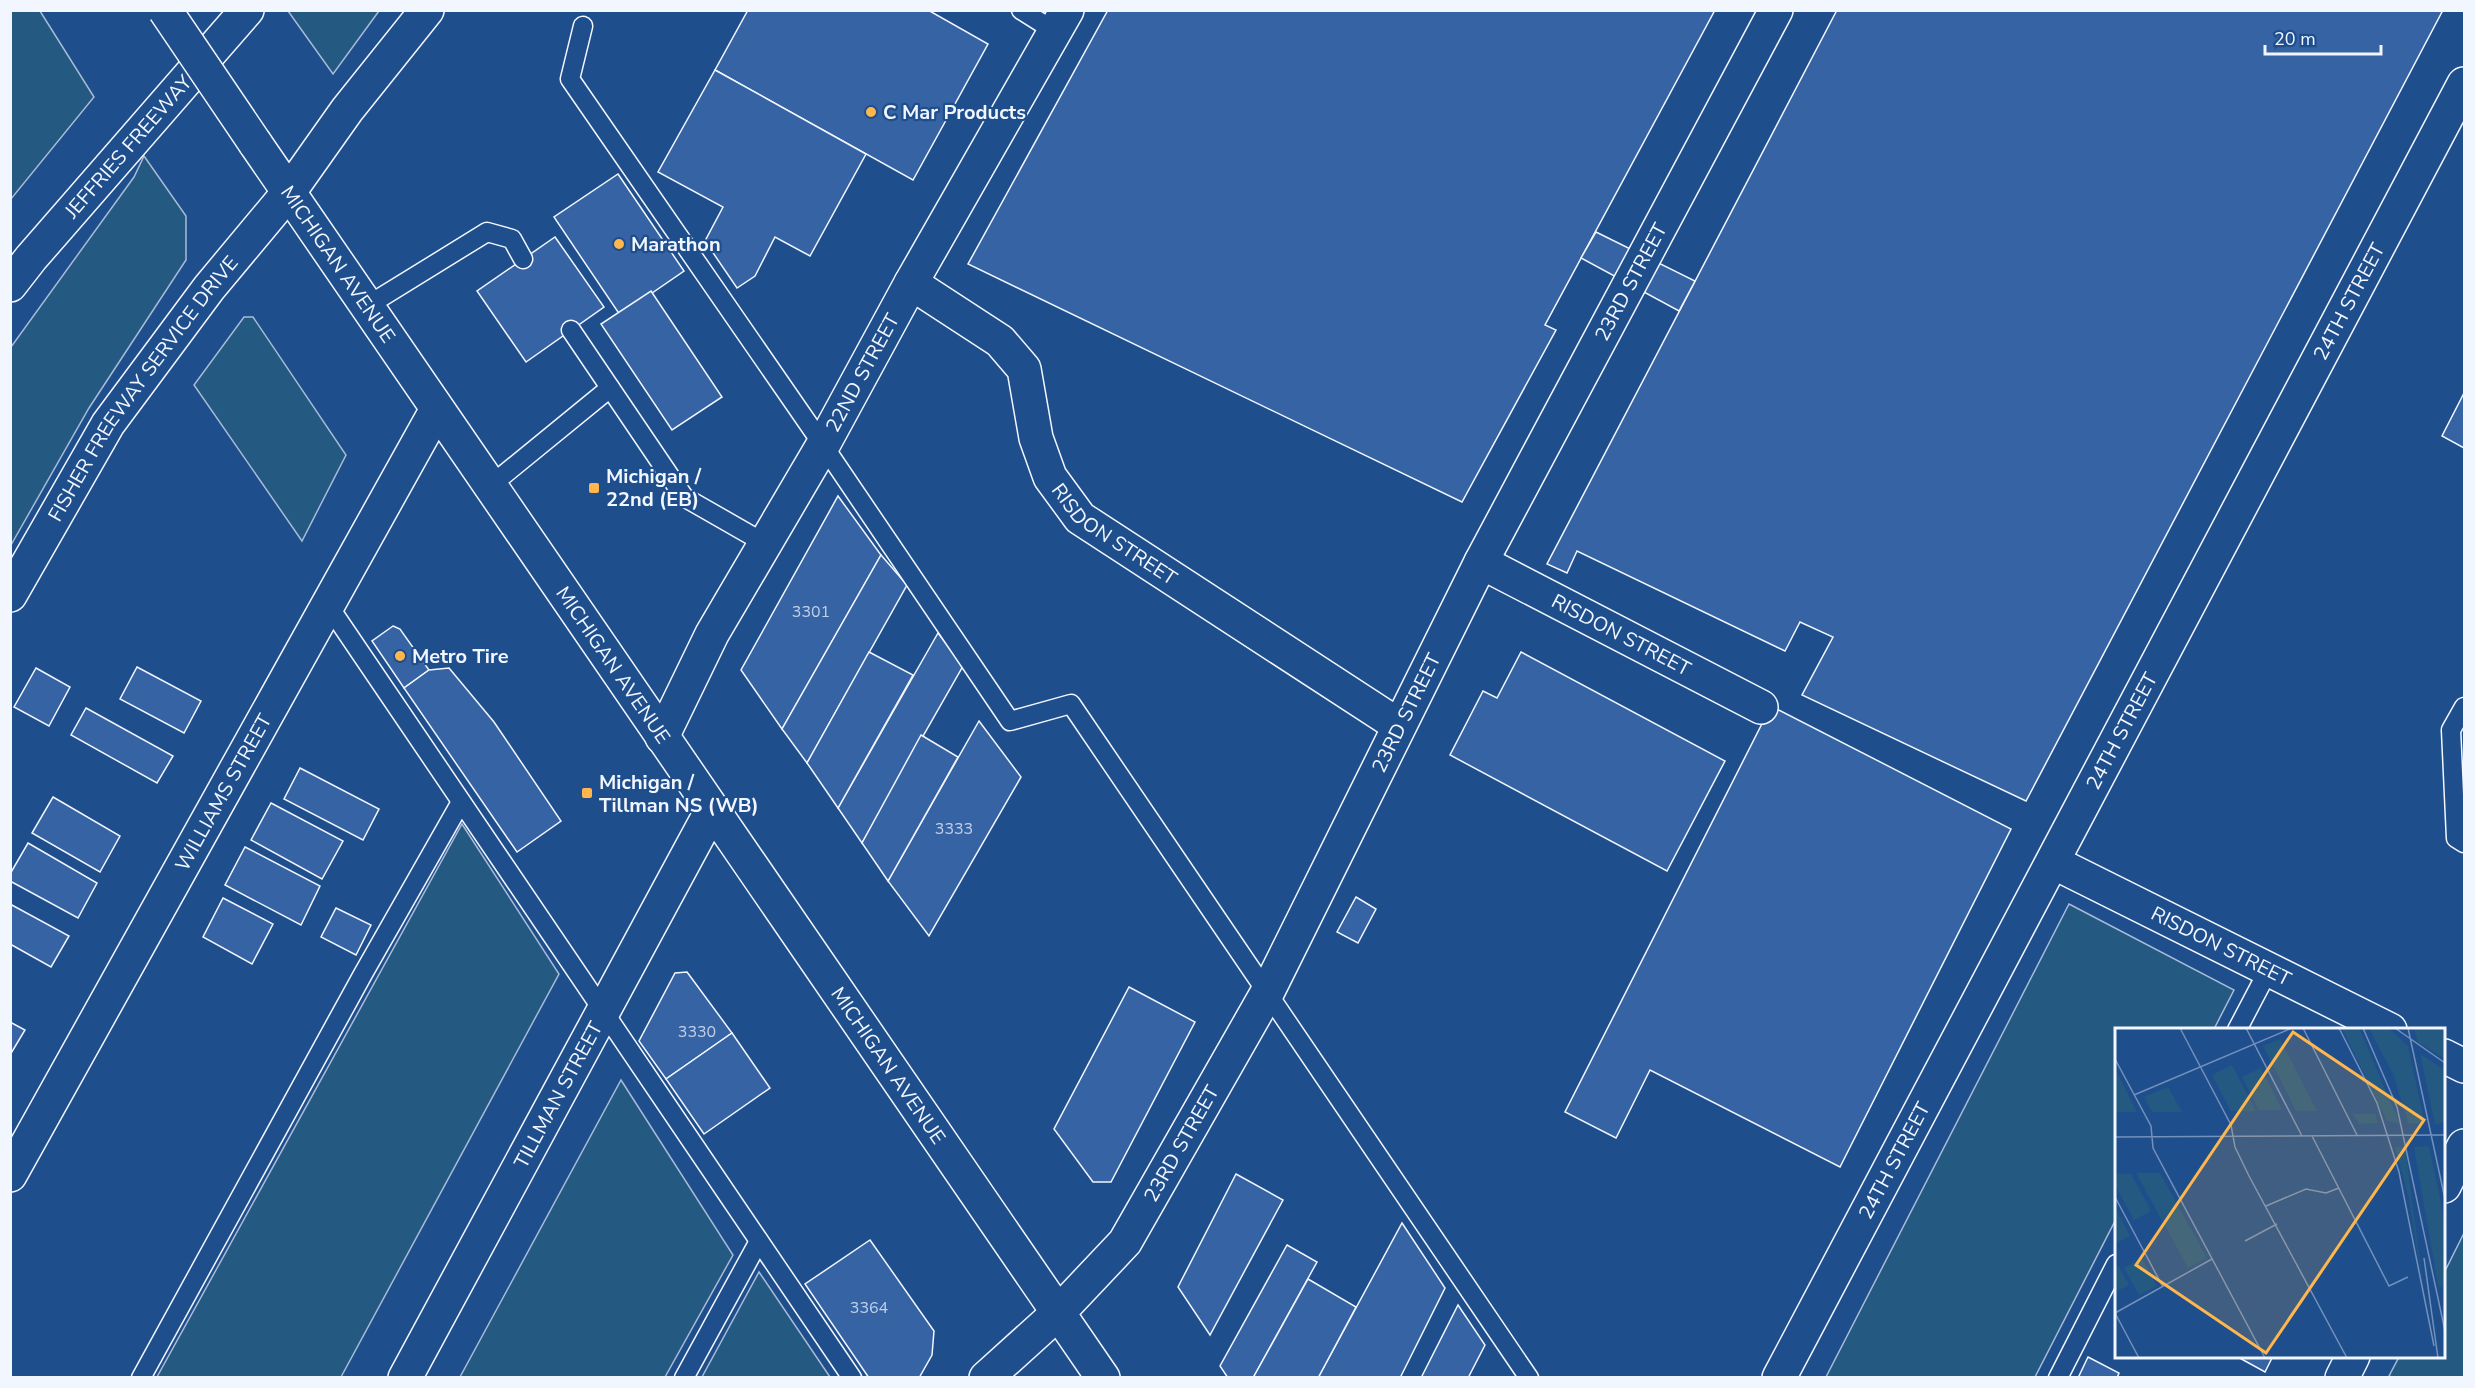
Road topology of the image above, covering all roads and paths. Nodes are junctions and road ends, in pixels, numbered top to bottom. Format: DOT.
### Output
graph roads {
  1 [pos="165,10"];
  2 [pos="247,10"];
  3 [pos="427,10"];
  4 [pos="1021,10"];
  5 [pos="1776,10"];
  6 [pos="1062,21"];
  7 [pos="584,26"];
  8 [pos="2464,84"];
  9 [pos="289,192"];
  10 [pos="523,259"];
  11 [pos="911,283"];
  12 [pos="10,285"];
  13 [pos="368,306"];
  14 [pos="571,330"];
  15 [pos="610,388"];
  16 [pos="437,409"];
  17 [pos="823,445"];
  18 [pos="490,486"];
  19 [pos="766,544"];
  20 [pos="1481,562"];
  21 [pos="10,594"];
  22 [pos="328,605"];
  23 [pos="1761,707"];
  24 [pos="2464,707"];
  25 [pos="1398,725"];
  26 [pos="662,737"];
  27 [pos="461,802"];
  28 [pos="712,810"];
  29 [pos="2464,843"];
  30 [pos="2053,862"];
  31 [pos="2269,969"];
  32 [pos="1266,994"];
  33 [pos="603,1011"];
  34 [pos="2238,1028"];
  35 [pos="2388,1028"];
  36 [pos="2445,1056"];
  37 [pos="2464,1066"];
  38 [pos="2464,1146"];
  39 [pos="10,1175"];
  40 [pos="2445,1184"];
  41 [pos="759,1241"];
  42 [pos="2115,1266"];
  43 [pos="1058,1313"];
  44 [pos="2353,1358"];
  45 [pos="141,1377"];
  46 [pos="405,1377"];
  47 [pos="684,1377"];
  48 [pos="852,1377"];
  49 [pos="986,1377"];
  50 [pos="1103,1377"];
  51 [pos="1529,1377"];
  52 [pos="1779,1377"];
  53 [pos="2058,1377"];
  54 [pos="2342,1377"];
  1 -- 9 [label="main road, MICHIGAN AVENUE, bridge"];
  2 -- 12 [label="main road, JEFFRIES FREEWAY"];
  3 -- 9 [label="main road, FISHER FREEWAY SERVICE DRIVE"];
  4 -- 6 [label="lane"];
  5 -- 20 [label="main road, 23RD STREET"];
  6 -- 11 [label="main road, 22ND STREET"];
  7 -- 17 [label="lane"];
  8 -- 30 [label="main road, 24TH STREET"];
  9 -- 13 [label="main road, MICHIGAN AVENUE"];
  9 -- 21 [label="main road, FISHER FREEWAY SERVICE DRIVE"];
  10 -- 13 [label="lane"];
  11 -- 17 [label="main road, 22ND STREET"];
  11 -- 25 [label="main road, RISDON STREET"];
  13 -- 16 [label="main road, MICHIGAN AVENUE"];
  14 -- 15 [label="lane"];
  15 -- 18 [label="lane"];
  15 -- 19 [label="lane"];
  16 -- 18 [label="main road, MICHIGAN AVENUE"];
  16 -- 22 [label="main road, WILLIAMS STREET"];
  17 -- 19 [label="main road, 22ND STREET"];
  17 -- 32 [label="lane"];
  18 -- 26 [label="main road, MICHIGAN AVENUE"];
  19 -- 26 [label="main road, 22ND STREET"];
  20 -- 23 [label="main road, RISDON STREET"];
  20 -- 25 [label="main road, 23RD STREET"];
  22 -- 27 [label="lane"];
  22 -- 39 [label="main road, WILLIAMS STREET"];
  24 -- 29 [label="lane"];
  25 -- 32 [label="main road, 23RD STREET"];
  26 -- 28 [label="main road, MICHIGAN AVENUE"];
  27 -- 33 [label="lane"];
  27 -- 45 [label="lane"];
  28 -- 33 [label="main road, TILLMAN STREET"];
  28 -- 43 [label="main road, MICHIGAN AVENUE"];
  30 -- 31 [label="main road, RISDON STREET"];
  30 -- 52 [label="main road, 24TH STREET"];
  31 -- 34 [label="lane"];
  31 -- 35 [label="main road, RISDON STREET"];
  32 -- 43 [label="main road, 23RD STREET"];
  32 -- 51 [label="lane"];
  33 -- 41 [label="lane"];
  33 -- 46 [label="main road, TILLMAN STREET"];
  36 -- 37 [label="main road"];
  38 -- 40 [label="main road"];
  41 -- 47 [label="lane"];
  41 -- 48 [label="lane"];
  42 -- 53 [label="lane"];
  43 -- 49 [label="main road, 23RD STREET"];
  43 -- 50 [label="main road, MICHIGAN AVENUE"];
  44 -- 54 [label="main road"];
}
